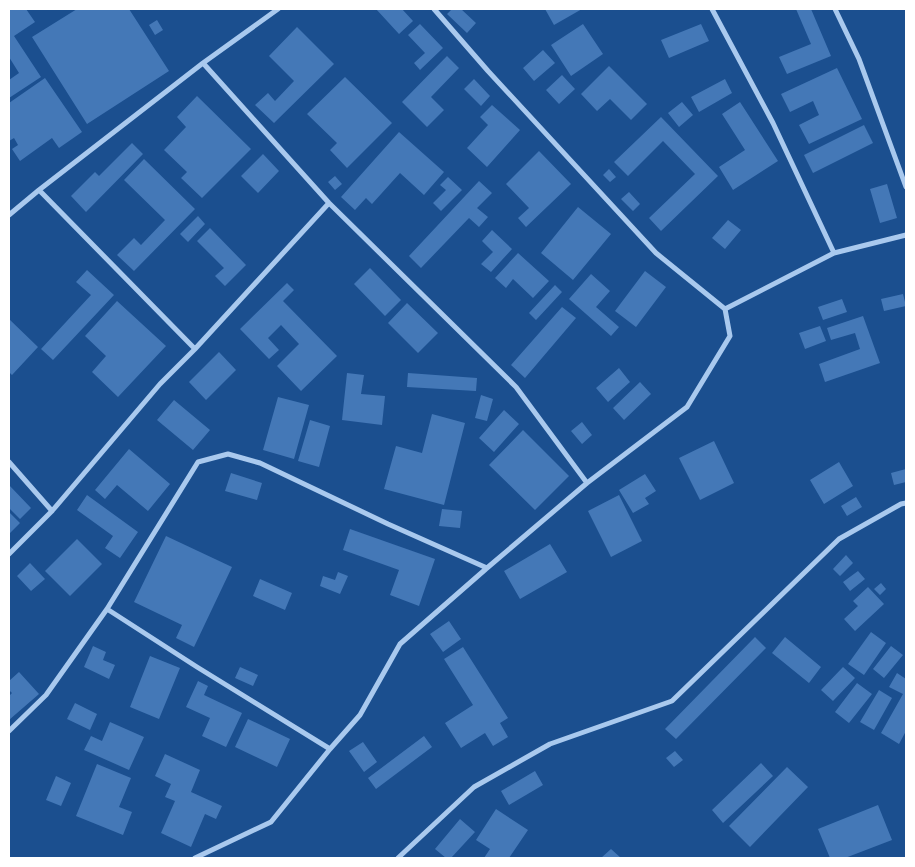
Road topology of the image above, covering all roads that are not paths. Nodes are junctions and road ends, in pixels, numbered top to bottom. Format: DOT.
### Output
graph roads {
  1 [pos="278,9"];
  2 [pos="434,9"];
  3 [pos="712,9"];
  4 [pos="835,9"];
  5 [pos="203,63"];
  6 [pos="906,187"];
  7 [pos="39,190"];
  8 [pos="329,203"];
  9 [pos="9,215"];
  10 [pos="906,235"];
  11 [pos="834,253"];
  12 [pos="725,309"];
  13 [pos="195,349"];
  14 [pos="9,462"];
  15 [pos="587,482"];
  16 [pos="906,503"];
  17 [pos="52,511"];
  18 [pos="9,554"];
  19 [pos="486,568"];
  20 [pos="107,610"];
  21 [pos="9,731"];
  22 [pos="330,749"];
  23 [pos="195,858"];
  24 [pos="398,858"];
  1 -- 5 [label="street"];
  2 -- 12 [label="street"];
  3 -- 11 [label="street"];
  4 -- 6 [label="street"];
  5 -- 7 [label="street"];
  5 -- 8 [label="street"];
  7 -- 9 [label="street"];
  7 -- 13 [label="street"];
  8 -- 13 [label="street"];
  8 -- 15 [label="street"];
  10 -- 11 [label="street"];
  11 -- 12 [label="street"];
  12 -- 15 [label="street"];
  13 -- 17 [label="street"];
  14 -- 17 [label="street"];
  15 -- 19 [label="street"];
  16 -- 24 [label="street"];
  17 -- 18 [label="street"];
  19 -- 20 [label="street"];
  19 -- 22 [label="street"];
  20 -- 21 [label="street"];
  20 -- 22 [label="street"];
  22 -- 23 [label="street"];
}
